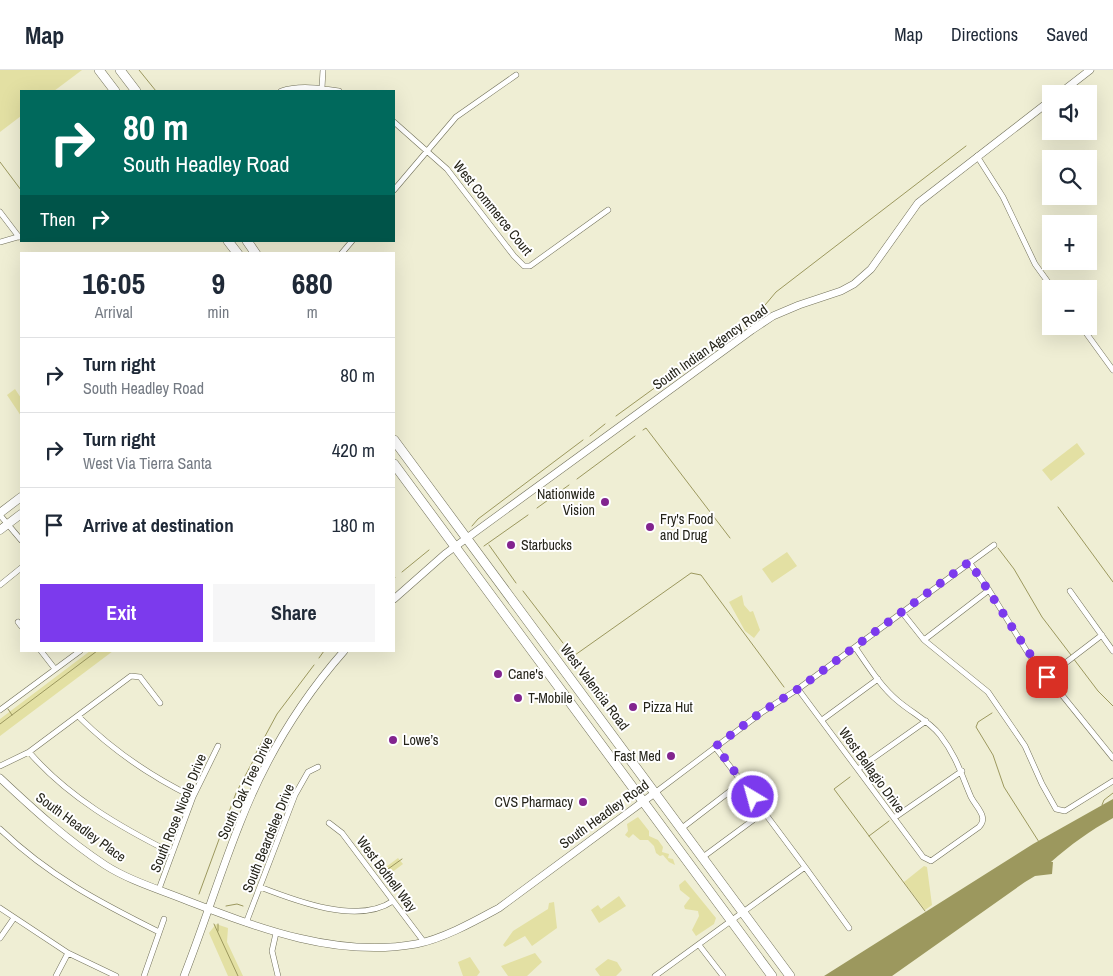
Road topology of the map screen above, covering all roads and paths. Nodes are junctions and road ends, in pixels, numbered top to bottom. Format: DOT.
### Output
graph roads {
  1 [pos="120,70"];
  2 [pos="323,70"];
  3 [pos="1090,70"];
  4 [pos="101,71"];
  5 [pos="516,75"];
  6 [pos="1071,85"];
  7 [pos="322,88"];
  8 [pos="114,90"];
  9 [pos="135,90"];
  10 [pos="285,90"];
  11 [pos="333,90"];
  12 [pos="1042,107"];
  13 [pos="395,123"];
  14 [pos="427,151"];
  15 [pos="977,156"];
  16 [pos="395,189"];
  17 [pos="608,210"];
  18 [pos="0,212"];
  19 [pos="20,236"];
  20 [pos="0,242"];
  21 [pos="229,242"];
  22 [pos="351,242"];
  23 [pos="236,252"];
  24 [pos="343,252"];
  25 [pos="1047,280"];
  26 [pos="1088,335"];
  27 [pos="1113,370"];
  28 [pos="395,441"];
  29 [pos="395,465"];
  30 [pos="20,498"];
  31 [pos="20,514"];
  32 [pos="3,518"];
  33 [pos="0,530"];
  34 [pos="20,539"];
  35 [pos="466,540"];
  36 [pos="994,545"];
  37 [pos="455,548"];
  38 [pos="969,562"];
  39 [pos="20,569"];
  40 [pos="0,585"];
  41 [pos="989,590"];
  42 [pos="1070,591"];
  43 [pos="395,598"];
  44 [pos="902,611"];
  45 [pos="1102,635"];
  46 [pos="924,640"];
  47 [pos="855,647"];
  48 [pos="1113,651"];
  49 [pos="42,652"];
  50 [pos="79,652"];
  51 [pos="343,652"];
  52 [pos="553,654"];
  53 [pos="540,662"];
  54 [pos="55,669"];
  55 [pos="1047,677"];
  56 [pos="878,680"];
  57 [pos="798,689"];
  58 [pos="160,703"];
  59 [pos="0,710"];
  60 [pos="78,716"];
  61 [pos="822,720"];
  62 [pos="926,721"];
  63 [pos="218,746"];
  64 [pos="716,746"];
  65 [pos="29,752"];
  66 [pos="1113,758"];
  67 [pos="0,766"];
  68 [pos="318,767"];
  69 [pos="858,769"];
  70 [pos="962,771"];
  71 [pos="0,778"];
  72 [pos="1113,781"];
  73 [pos="742,782"];
  74 [pos="656,792"];
  75 [pos="193,797"];
  76 [pos="643,801"];
  77 [pos="764,812"];
  78 [pos="894,818"];
  79 [pos="329,823"];
  80 [pos="682,828"];
  81 [pos="0,829"];
  82 [pos="172,853"];
  83 [pos="703,857"];
  84 [pos="804,866"];
  85 [pos="260,887"];
  86 [pos="158,889"];
  87 [pos="393,901"];
  88 [pos="0,908"];
  89 [pos="209,909"];
  90 [pos="743,912"];
  91 [pos="14,918"];
  92 [pos="164,919"];
  93 [pos="730,920"];
  94 [pos="246,923"];
  95 [pos="849,928"];
  96 [pos="159,932"];
  97 [pos="276,933"];
  98 [pos="0,938"];
  99 [pos="424,942"];
  100 [pos="699,944"];
  101 [pos="68,953"];
  102 [pos="56,976"];
  103 [pos="116,976"];
  104 [pos="144,976"];
  105 [pos="184,976"];
  106 [pos="278,976"];
  107 [pos="656,976"];
  108 [pos="723,976"];
  109 [pos="772,976"];
  110 [pos="790,976"];
  1 -- 9 [label="main road"];
  2 -- 7 [label="street"];
  3 -- 6 [label="street"];
  4 -- 8 [label="main road"];
  5 -- 14 [label="street"];
  7 -- 10 [label="street"];
  7 -- 11 [label="street"];
  12 -- 15 [label="street, South Indian Agency Road"];
  13 -- 14 [label="street, West Commerce Court"];
  14 -- 16 [label="street"];
  14 -- 17 [label="street, West Commerce Court"];
  15 -- 25 [label="street"];
  15 -- 35 [label="street, South Indian Agency Road"];
  18 -- 19 [label="street"];
  19 -- 20 [label="street"];
  21 -- 23 [label="main road"];
  22 -- 24 [label="street"];
  26 -- 27 [label="street"];
  28 -- 35 [label="main road, West Valencia Road"];
  29 -- 37 [label="main road, West Valencia Road"];
  30 -- 32 [label="main road"];
  31 -- 32 [label="main road"];
  32 -- 33 [label="main road"];
  32 -- 34 [label="street"];
  35 -- 37 [label="street"];
  35 -- 52 [label="main road, West Valencia Road"];
  36 -- 38 [label="street, South Headley Road"];
  37 -- 43 [label="street"];
  37 -- 53 [label="main road, West Valencia Road"];
  38 -- 41 [label="street"];
  38 -- 44 [label="street, South Headley Road"];
  39 -- 40 [label="street"];
  41 -- 46 [label="street"];
  41 -- 55 [label="street"];
  42 -- 45 [label="street"];
  44 -- 46 [label="street"];
  44 -- 47 [label="street, South Headley Road"];
  45 -- 48 [label="street"];
  45 -- 55 [label="street"];
  46 -- 72 [label="street"];
  47 -- 56 [label="street"];
  47 -- 57 [label="street, South Headley Road"];
  49 -- 54 [label="street"];
  50 -- 54 [label="street"];
  51 -- 89 [label="street, South Oak Tree Drive"];
  52 -- 53 [label="main road"];
  52 -- 74 [label="main road, West Valencia Road"];
  53 -- 76 [label="main road, West Valencia Road"];
  54 -- 59 [label="street"];
  55 -- 66 [label="street"];
  56 -- 61 [label="street"];
  56 -- 62 [label="street"];
  57 -- 61 [label="street, West Bellagio Drive"];
  57 -- 64 [label="street, South Headley Road"];
  58 -- 60 [label="street"];
  60 -- 65 [label="street"];
  60 -- 75 [label="street"];
  61 -- 69 [label="street, West Bellagio Drive"];
  62 -- 69 [label="street"];
  62 -- 70 [label="street"];
  63 -- 75 [label="street, South Rose Nicole Drive"];
  64 -- 73 [label="street"];
  64 -- 74 [label="street, South Headley Road"];
  65 -- 67 [label="street"];
  65 -- 82 [label="street"];
  68 -- 85 [label="street, South Beardslee Drive"];
  69 -- 78 [label="street, West Bellagio Drive"];
  70 -- 78 [label="street"];
  70 -- 78 [label="street, West Bellagio Drive"];
  71 -- 86 [label="street, South Headley Place"];
  73 -- 77 [label="street"];
  73 -- 80 [label="street"];
  74 -- 76 [label="street, South Headley Road"];
  74 -- 80 [label="main road, West Valencia Road"];
  75 -- 82 [label="street, South Rose Nicole Drive"];
  76 -- 93 [label="main road, West Valencia Road"];
  76 -- 99 [label="street, South Headley Road"];
  77 -- 83 [label="street"];
  77 -- 84 [label="street"];
  79 -- 87 [label="street, West Bothell Way"];
  80 -- 83 [label="main road, West Valencia Road"];
  81 -- 96 [label="street"];
  82 -- 86 [label="street, South Rose Nicole Drive"];
  83 -- 90 [label="main road, West Valencia Road"];
  84 -- 90 [label="street"];
  84 -- 95 [label="street"];
  85 -- 87 [label="street"];
  85 -- 94 [label="street, South Beardslee Drive"];
  86 -- 89 [label="street, South Headley Place"];
  87 -- 99 [label="street, West Bothell Way"];
  88 -- 91 [label="street"];
  89 -- 94 [label="street, South Headley Road"];
  89 -- 105 [label="street, South Oak Tree Drive"];
  90 -- 93 [label="street"];
  90 -- 110 [label="main road, West Valencia Road"];
  91 -- 98 [label="street"];
  91 -- 101 [label="street"];
  92 -- 96 [label="street"];
  93 -- 100 [label="street"];
  93 -- 109 [label="main road, West Valencia Road"];
  94 -- 97 [label="street, South Headley Road"];
  96 -- 104 [label="street"];
  97 -- 99 [label="street, South Headley Road"];
  97 -- 106 [label="street"];
  100 -- 107 [label="street"];
  100 -- 108 [label="street"];
  101 -- 102 [label="street"];
  101 -- 103 [label="street"];
}
